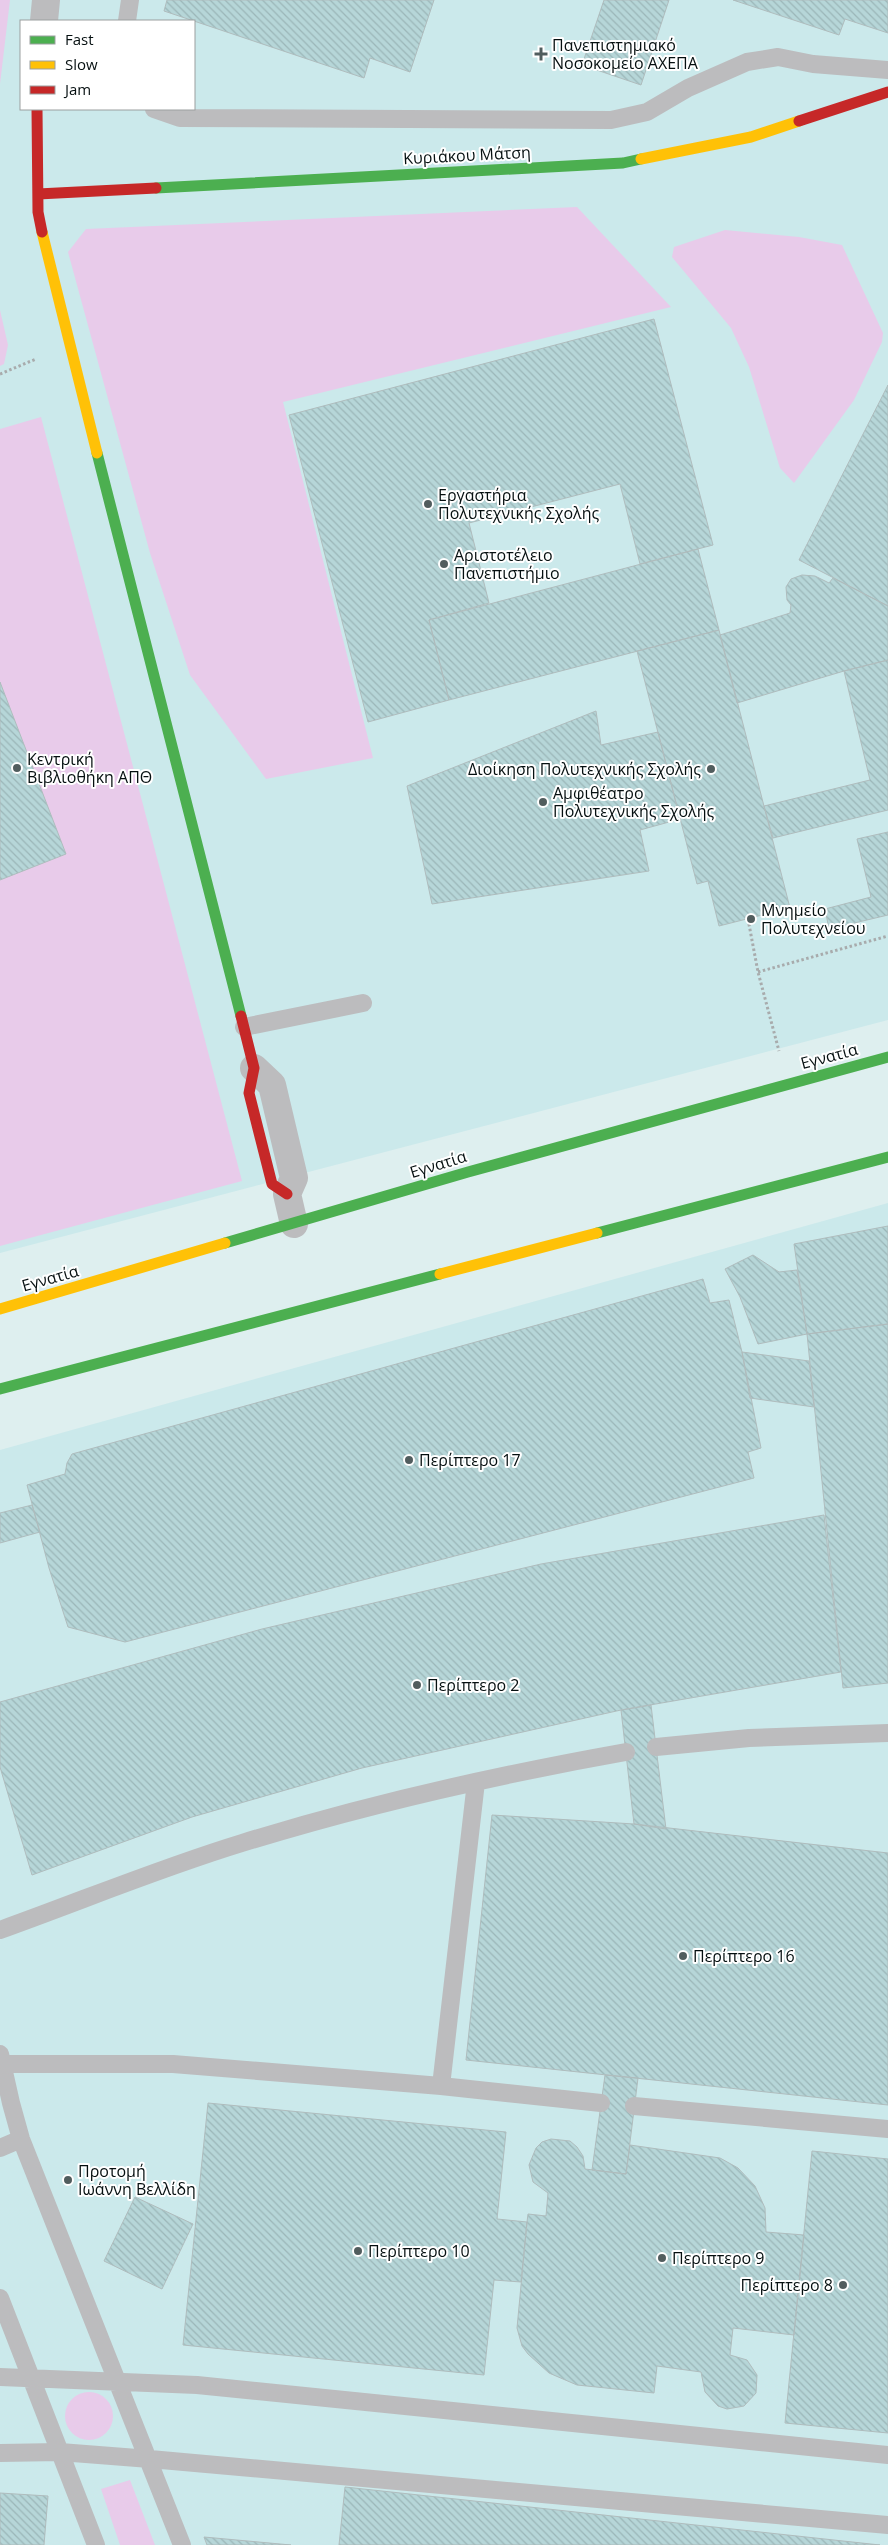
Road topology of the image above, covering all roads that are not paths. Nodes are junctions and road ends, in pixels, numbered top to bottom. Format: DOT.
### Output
graph roads {
  1 [pos="46,0"];
  2 [pos="130,0"];
  3 [pos="44,20"];
  4 [pos="127,20"];
  5 [pos="888,70"];
  6 [pos="888,92"];
  7 [pos="37,110"];
  8 [pos="157,110"];
  9 [pos="38,194"];
  10 [pos="363,1003"];
  11 [pos="244,1027"];
  12 [pos="888,1057"];
  13 [pos="254,1068"];
  14 [pos="888,1156"];
  15 [pos="294,1224"];
  16 [pos="0,1309"];
  17 [pos="0,1389"];
  18 [pos="888,1733"];
  19 [pos="656,1747"];
  20 [pos="626,1752"];
  21 [pos="476,1782"];
  22 [pos="0,1930"];
  23 [pos="1,2058"];
  24 [pos="441,2086"];
  25 [pos="601,2103"];
  26 [pos="634,2106"];
  27 [pos="888,2129"];
  28 [pos="21,2139"];
  29 [pos="0,2148"];
  30 [pos="0,2298"];
  31 [pos="0,2377"];
  32 [pos="31,2378"];
  33 [pos="116,2381"];
  34 [pos="60,2452"];
  35 [pos="0,2453"];
  36 [pos="888,2455"];
  37 [pos="150,2459"];
  38 [pos="888,2525"];
  39 [pos="96,2545"];
  40 [pos="182,2545"];
  1 -- 3 [label="street"];
  2 -- 4 [label="lane"];
  5 -- 8 [label="lane"];
  6 -- 9 [label="street, Κυριάκου Μάτση"];
  7 -- 9 [label="street"];
  9 -- 11 [label="street"];
  10 -- 11 [label="lane"];
  11 -- 13 [label="street"];
  12 -- 15 [label="street, Εγνατία"];
  13 -- 15 [label="street"];
  14 -- 17 [label="street"];
  15 -- 16 [label="street, Εγνατία"];
  18 -- 19 [label="lane"];
  20 -- 21 [label="lane"];
  21 -- 22 [label="lane"];
  21 -- 24 [label="lane"];
  23 -- 24 [label="lane"];
  23 -- 28 [label="lane"];
  24 -- 25 [label="lane"];
  26 -- 27 [label="lane"];
  28 -- 29 [label="lane"];
  28 -- 33 [label="lane"];
  30 -- 32 [label="lane"];
  31 -- 32 [label="lane"];
  32 -- 33 [label="lane"];
  32 -- 34 [label="lane"];
  33 -- 36 [label="lane"];
  33 -- 37 [label="lane"];
  34 -- 35 [label="lane"];
  34 -- 37 [label="lane"];
  34 -- 39 [label="lane"];
  37 -- 38 [label="lane"];
  37 -- 40 [label="lane"];
}
